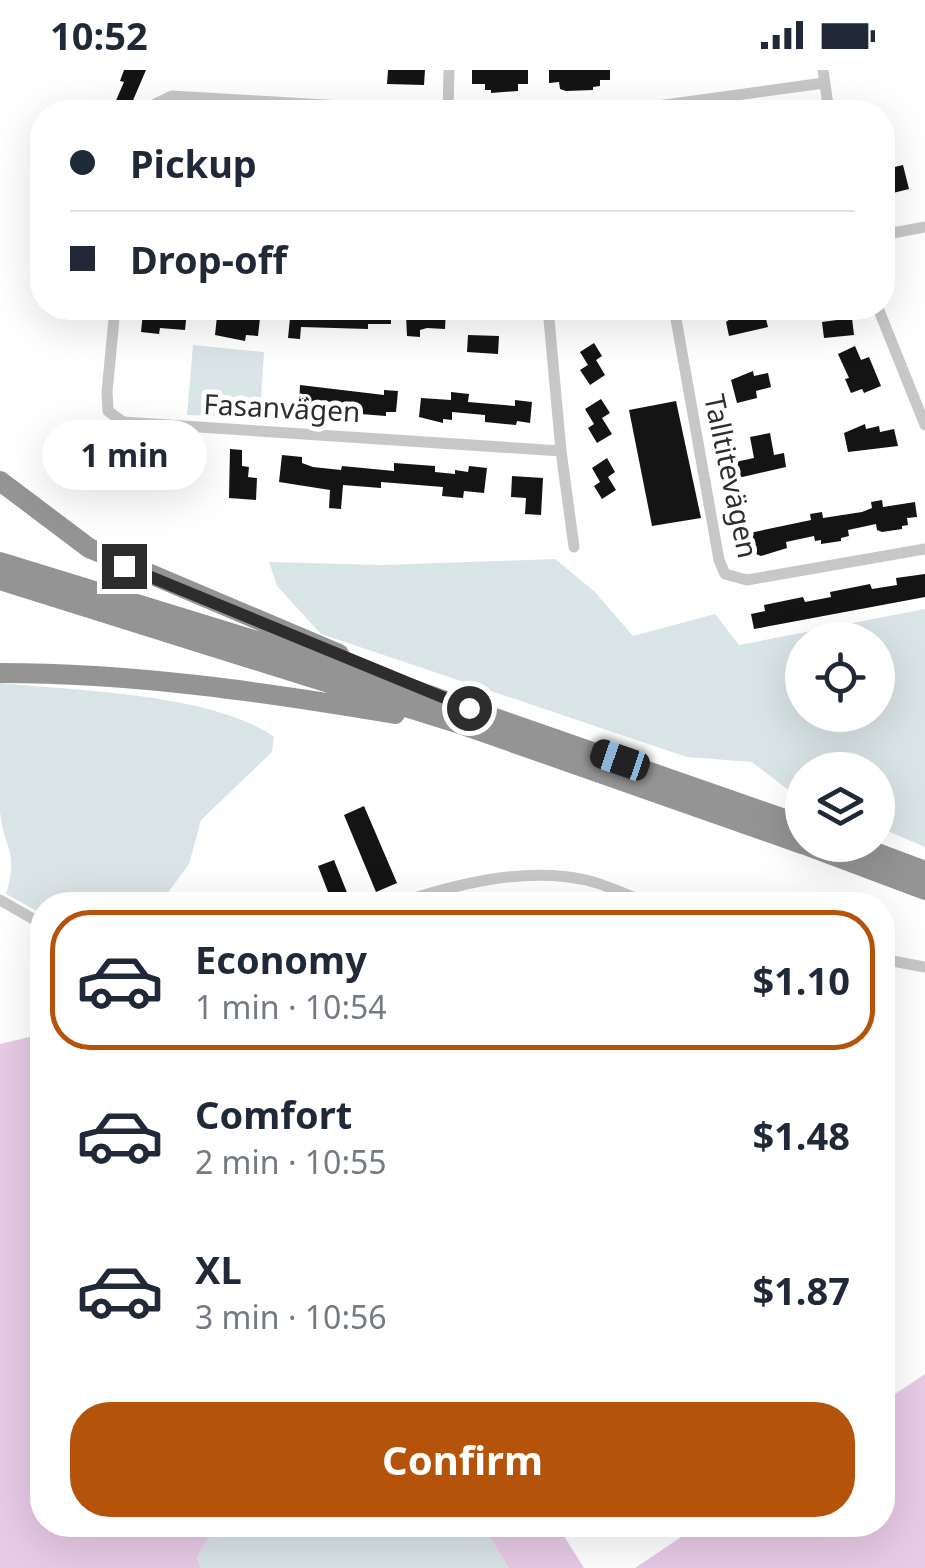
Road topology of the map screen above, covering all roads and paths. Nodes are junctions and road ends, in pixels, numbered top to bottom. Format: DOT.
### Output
graph roads {
  1 [pos="449,70"];
  2 [pos="823,76"];
  3 [pos="163,100"];
  4 [pos="240,100"];
  5 [pos="446,100"];
  6 [pos="684,100"];
  7 [pos="925,226"];
  8 [pos="895,232"];
  9 [pos="113,320"];
  10 [pos="549,320"];
  11 [pos="676,320"];
  12 [pos="883,320"];
  13 [pos="925,425"];
  14 [pos="560,451"];
  15 [pos="0,481"];
  16 [pos="574,547"];
  17 [pos="925,549"];
  18 [pos="0,562"];
  19 [pos="0,580"];
  20 [pos="0,673"];
  21 [pos="466,717"];
  22 [pos="785,820"];
  23 [pos="785,837"];
  24 [pos="895,860"];
  25 [pos="851,862"];
  26 [pos="925,871"];
  27 [pos="925,890"];
  28 [pos="441,892"];
  29 [pos="618,892"];
  30 [pos="0,900"];
  31 [pos="30,917"];
  32 [pos="895,962"];
  33 [pos="925,968"];
  1 -- 5 [label="street"];
  2 -- 6 [label="street"];
  3 -- 4 [label="street"];
  7 -- 8 [label="street"];
  9 -- 14 [label="street, Fasanvägen"];
  10 -- 14 [label="street"];
  11 -- 17 [label="street, Talltitevägen"];
  12 -- 13 [label="street"];
  14 -- 16 [label="street"];
  15 -- 21 [label="highway"];
  18 -- 21 [label="highway"];
  19 -- 21 [label="highway"];
  20 -- 21 [label="highway"];
  21 -- 22 [label="highway"];
  21 -- 23 [label="highway"];
  24 -- 26 [label="highway"];
  25 -- 27 [label="highway"];
  28 -- 29 [label="street"];
  30 -- 31 [label="street"];
  32 -- 33 [label="street"];
}
